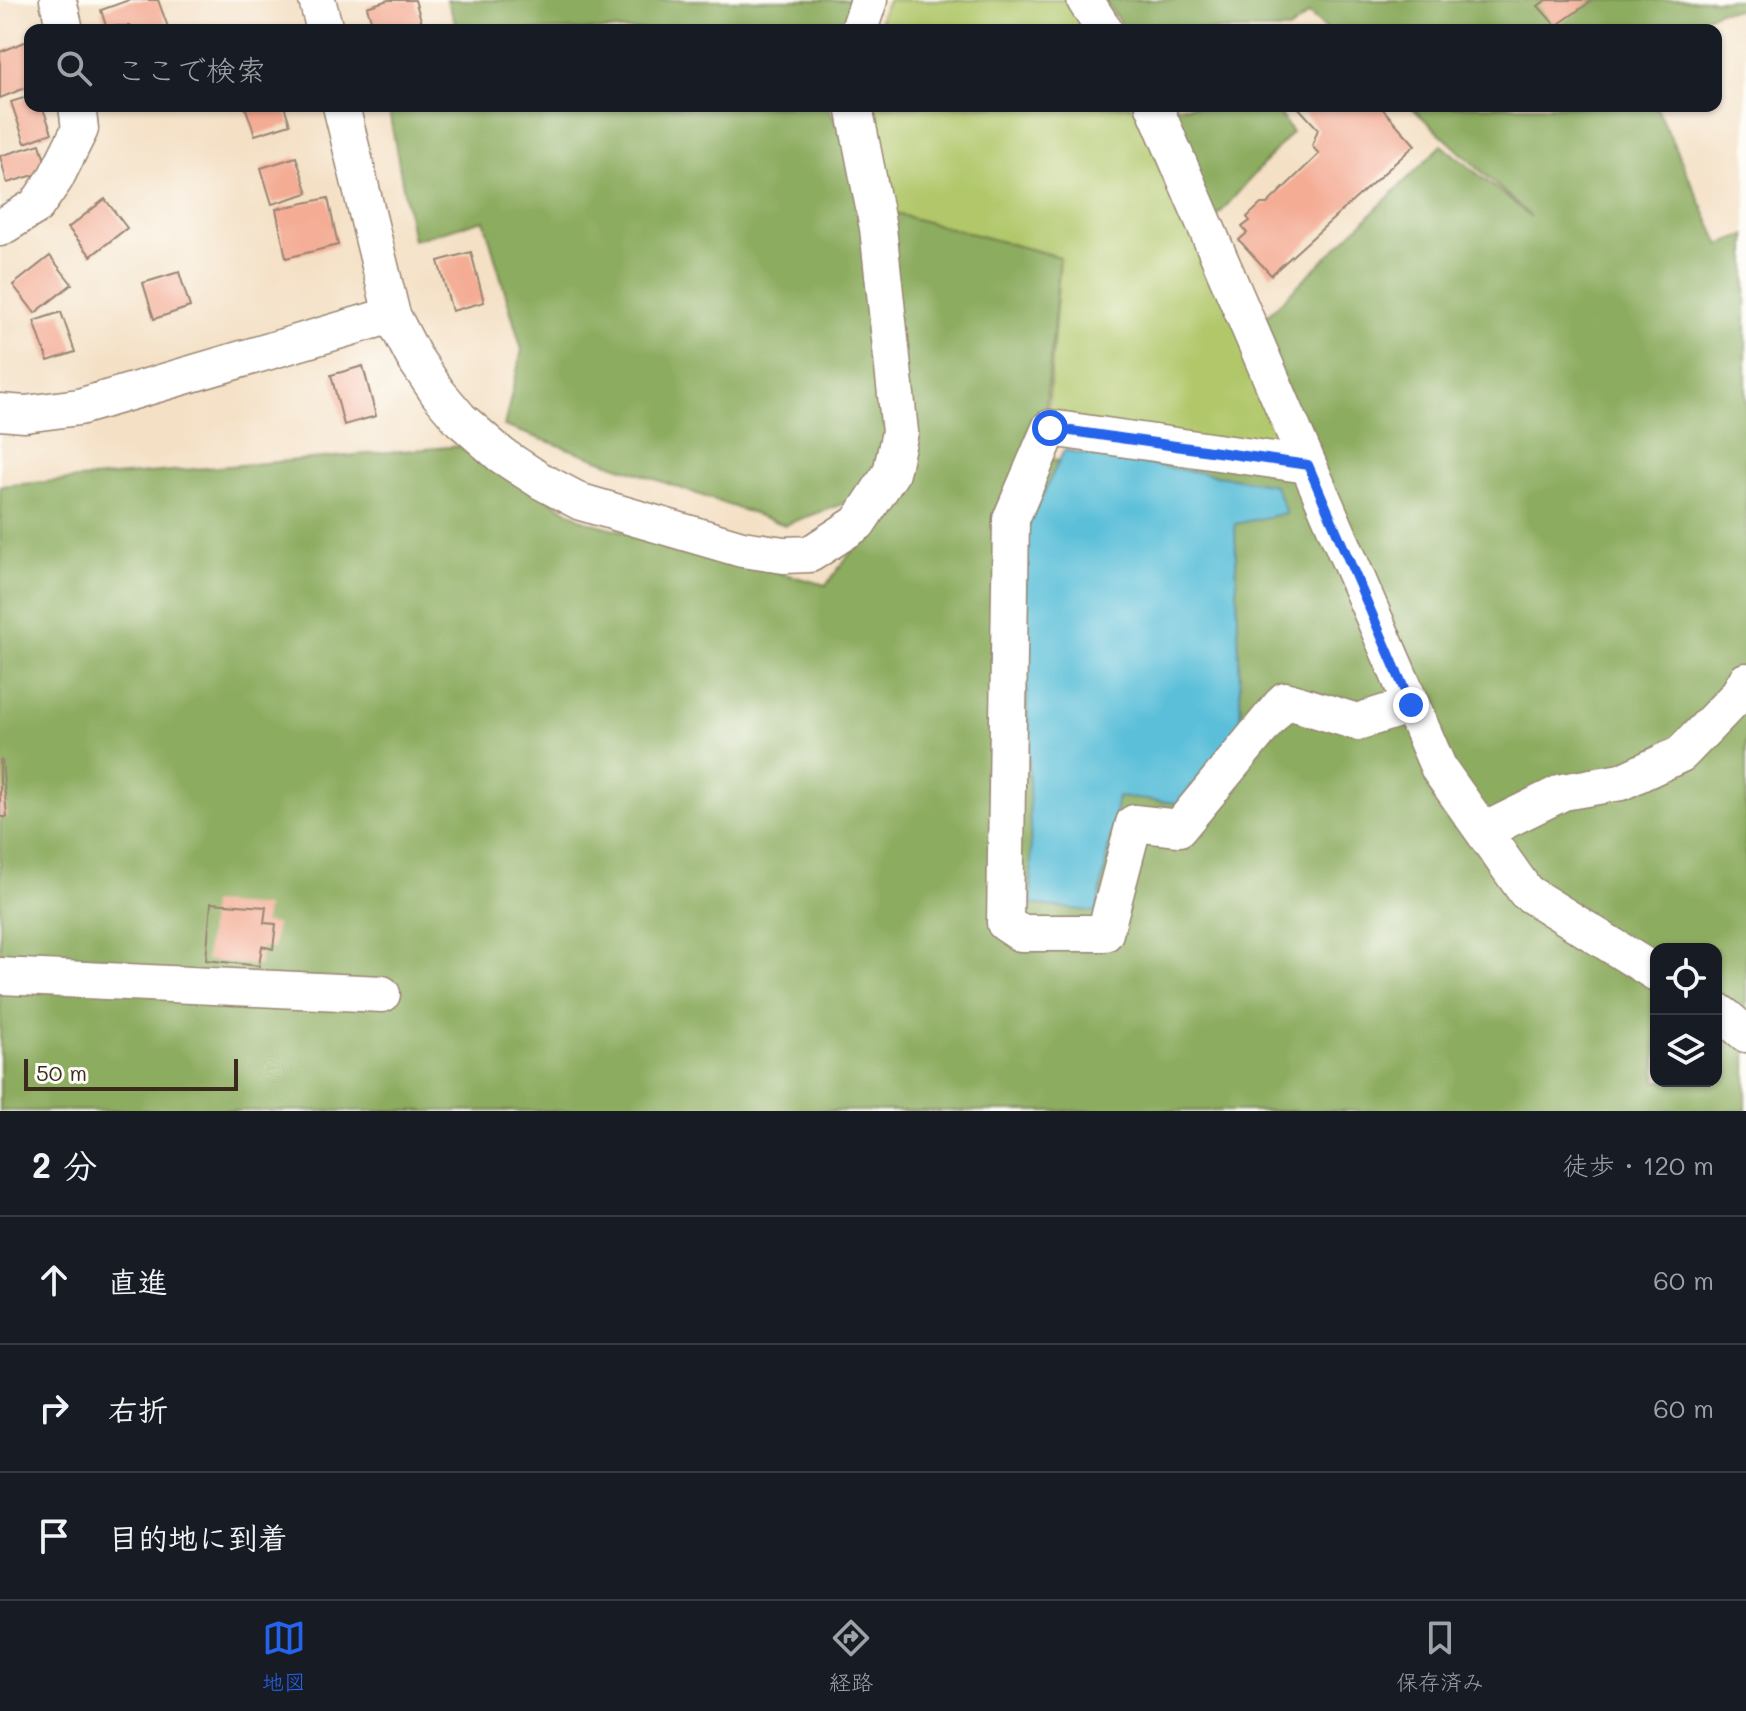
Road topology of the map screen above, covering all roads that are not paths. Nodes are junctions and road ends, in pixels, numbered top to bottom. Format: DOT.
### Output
graph roads {
  1 [pos="58,0"];
  2 [pos="317,0"];
  3 [pos="869,0"];
  4 [pos="1085,0"];
  5 [pos="64,24"];
  6 [pos="323,24"];
  7 [pos="861,24"];
  8 [pos="1100,24"];
  9 [pos="78,112"];
  10 [pos="342,112"];
  11 [pos="855,112"];
  12 [pos="1157,112"];
  13 [pos="0,228"];
  14 [pos="392,315"];
  15 [pos="0,412"];
  16 [pos="1308,465"];
  17 [pos="1746,681"];
  18 [pos="1411,705"];
  19 [pos="1484,831"];
  20 [pos="1650,969"];
  21 [pos="0,976"];
  22 [pos="382,994"];
  23 [pos="1722,1015"];
  24 [pos="1746,1034"];
  1 -- 5 [label="street"];
  2 -- 6 [label="street"];
  3 -- 7 [label="street"];
  4 -- 8 [label="street"];
  9 -- 13 [label="street"];
  10 -- 14 [label="street"];
  11 -- 14 [label="street"];
  12 -- 16 [label="street"];
  14 -- 15 [label="street"];
  16 -- 18 [label="street"];
  16 -- 18 [label="street"];
  17 -- 19 [label="street"];
  18 -- 19 [label="street"];
  19 -- 20 [label="street"];
  21 -- 22 [label="street"];
  23 -- 24 [label="street"];
}
